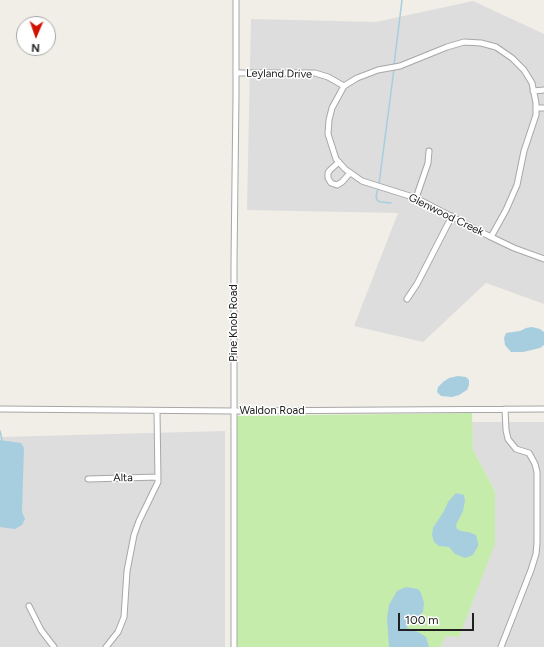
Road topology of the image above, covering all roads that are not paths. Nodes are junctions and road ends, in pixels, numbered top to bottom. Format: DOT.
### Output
graph roads {
  1 [pos="236,0"];
  2 [pos="236,73"];
  3 [pos="344,86"];
  4 [pos="544,90"];
  5 [pos="534,91"];
  6 [pos="536,108"];
  7 [pos="544,108"];
  8 [pos="429,150"];
  9 [pos="338,162"];
  10 [pos="350,173"];
  11 [pos="416,198"];
  12 [pos="452,216"];
  13 [pos="491,237"];
  14 [pos="544,259"];
  15 [pos="408,299"];
  16 [pos="0,409"];
  17 [pos="505,409"];
  18 [pos="544,409"];
  19 [pos="157,411"];
  20 [pos="234,411"];
  21 [pos="158,477"];
  22 [pos="88,479"];
  23 [pos="29,606"];
  24 [pos="54,647"];
  25 [pos="106,647"];
  26 [pos="234,647"];
  27 [pos="501,647"];
  1 -- 2 [label="street, Pine Knob Road"];
  2 -- 3 [label="street, Leyland Drive"];
  2 -- 20 [label="street, Pine Knob Road"];
  3 -- 5 [label="street, Glenwood Creek"];
  3 -- 9 [label="street, Glenwood Creek"];
  4 -- 5 [label="street"];
  5 -- 6 [label="street, Glenwood Creek"];
  6 -- 7 [label="street"];
  6 -- 13 [label="street, Glenwood Creek"];
  8 -- 11 [label="street"];
  9 -- 10 [label="street, Glenwood Creek"];
  9 -- 10 [label="street"];
  10 -- 11 [label="street, Glenwood Creek"];
  11 -- 12 [label="street, Glenwood Creek"];
  12 -- 13 [label="street, Glenwood Creek"];
  12 -- 15 [label="street"];
  13 -- 14 [label="street, Glenwood Creek"];
  16 -- 19 [label="street, Waldon Road"];
  17 -- 18 [label="street, Waldon Road"];
  17 -- 20 [label="street, Waldon Road"];
  17 -- 27 [label="street"];
  19 -- 20 [label="street, Waldon Road"];
  19 -- 21 [label="street"];
  20 -- 26 [label="street, Pine Knob Road"];
  21 -- 22 [label="street, Alta"];
  21 -- 25 [label="street"];
  23 -- 24 [label="street"];
}
